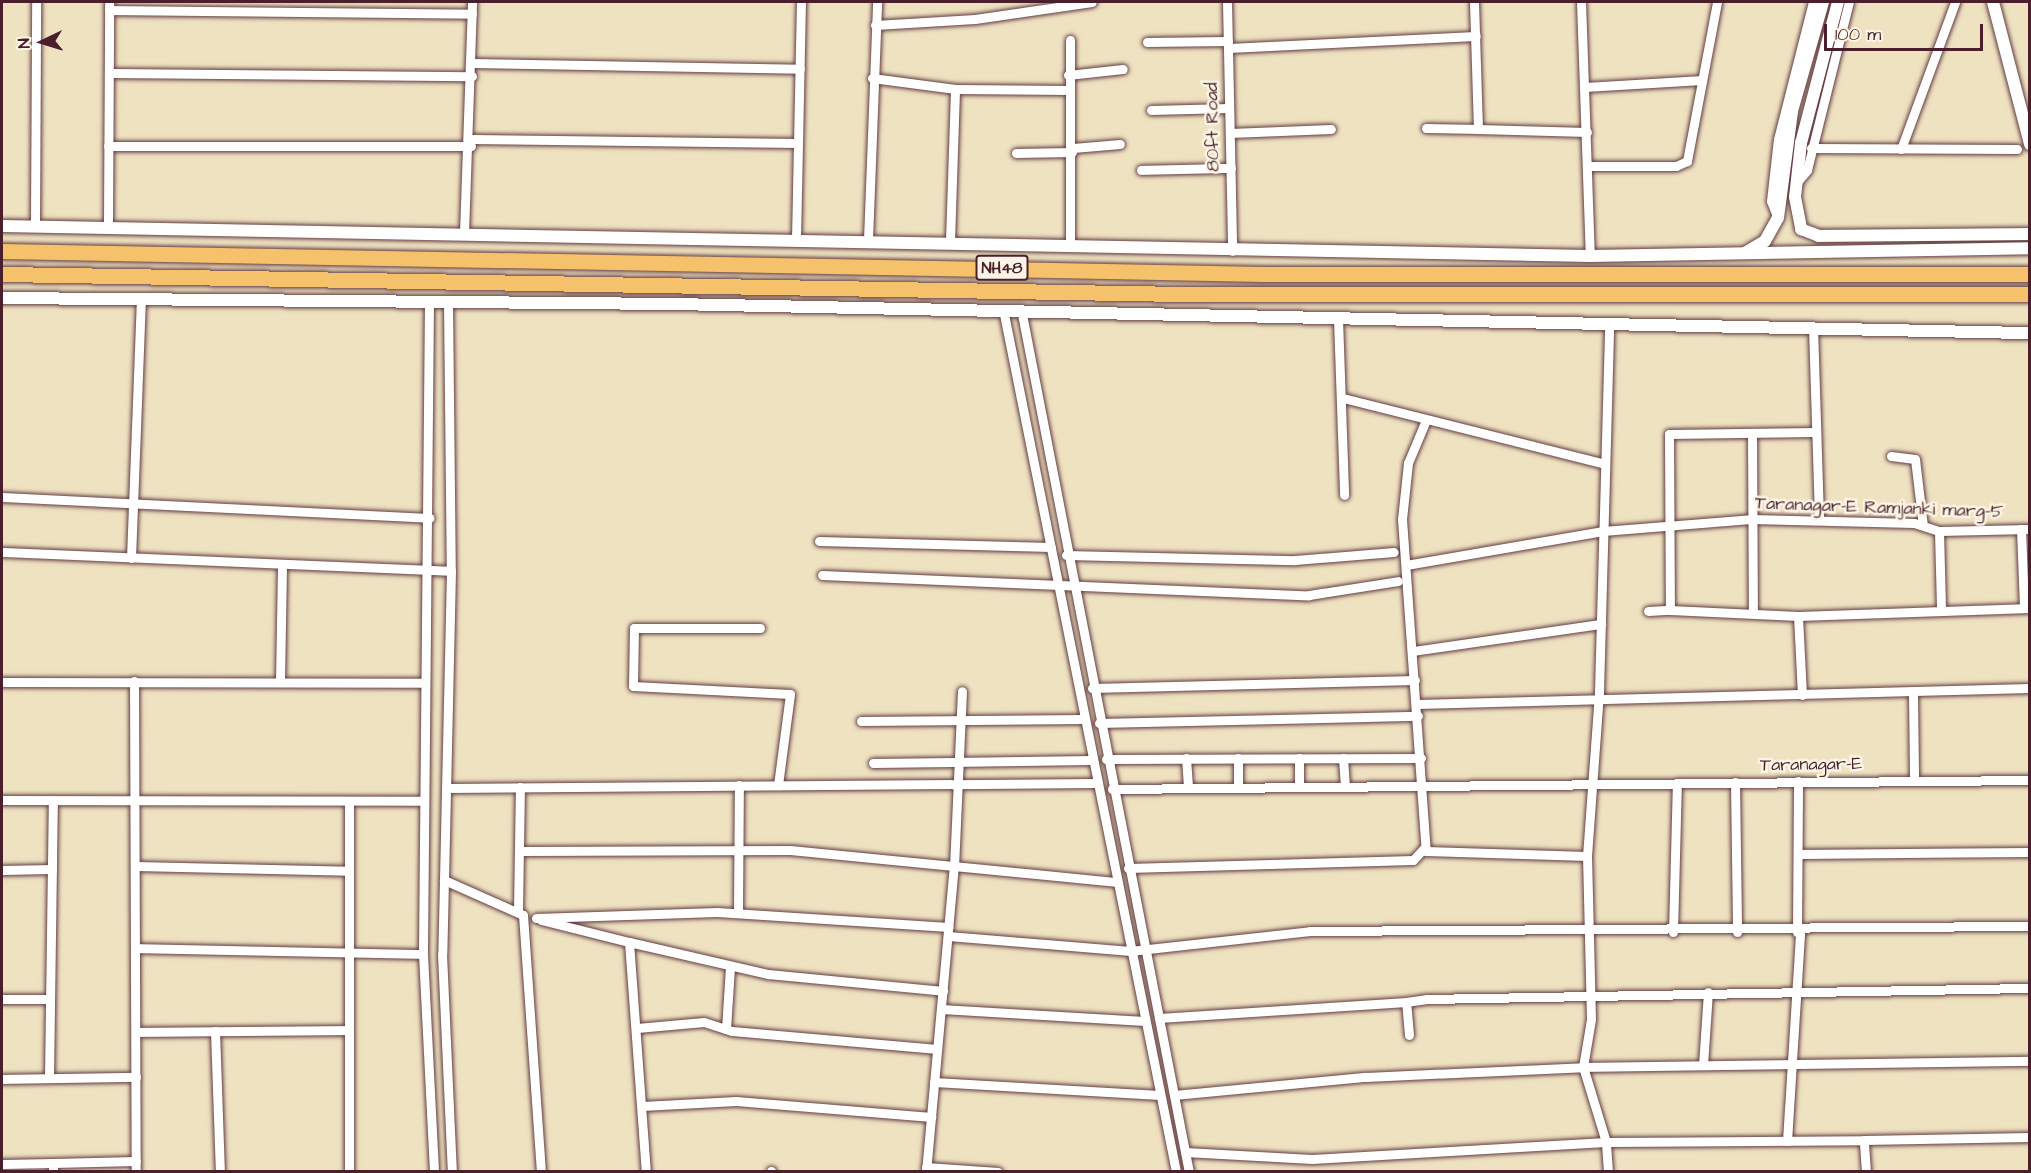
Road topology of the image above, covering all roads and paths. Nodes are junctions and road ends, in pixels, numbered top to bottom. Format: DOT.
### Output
graph roads {
  1 [pos="36,2"];
  2 [pos="472,2"];
  3 [pos="801,2"];
  4 [pos="877,2"];
  5 [pos="1092,2"];
  6 [pos="1227,2"];
  7 [pos="1474,2"];
  8 [pos="1581,2"];
  9 [pos="1718,2"];
  10 [pos="1803,2"];
  11 [pos="1812,2"];
  12 [pos="1823,2"];
  13 [pos="1838,2"];
  14 [pos="1849,2"];
  15 [pos="1955,2"];
  16 [pos="1993,2"];
  17 [pos="109,6"];
  18 [pos="309,6"];
  19 [pos="382,6"];
  20 [pos="472,14"];
  21 [pos="875,25"];
  22 [pos="1476,36"];
  23 [pos="1070,40"];
  24 [pos="1147,42"];
  25 [pos="1228,45"];
  26 [pos="472,63"];
  27 [pos="800,69"];
  28 [pos="1123,69"];
  29 [pos="111,74"];
  30 [pos="1068,75"];
  31 [pos="471,76"];
  32 [pos="872,78"];
  33 [pos="1702,80"];
  34 [pos="1585,87"];
  35 [pos="955,89"];
  36 [pos="1070,90"];
  37 [pos="1229,108"];
  38 [pos="1151,110"];
  39 [pos="1426,128"];
  40 [pos="1331,129"];
  41 [pos="1481,129"];
  42 [pos="1587,132"];
  43 [pos="1230,133"];
  44 [pos="798,142"];
  45 [pos="471,143"];
  46 [pos="1120,144"];
  47 [pos="2030,144"];
  48 [pos="108,146"];
  49 [pos="1811,147"];
  50 [pos="1901,149"];
  51 [pos="2017,149"];
  52 [pos="1072,150"];
  53 [pos="1016,153"];
  54 [pos="1588,166"];
  55 [pos="1231,168"];
  56 [pos="1141,170"];
  57 [pos="1796,183"];
  58 [pos="1778,218"];
  59 [pos="2,226"];
  60 [pos="36,226"];
  61 [pos="108,226"];
  62 [pos="464,234"];
  63 [pos="2030,234"];
  64 [pos="796,239"];
  65 [pos="868,240"];
  66 [pos="950,241"];
  67 [pos="1070,244"];
  68 [pos="2030,248"];
  69 [pos="2,251"];
  70 [pos="1232,251"];
  71 [pos="1743,254"];
  72 [pos="1590,256"];
  73 [pos="2,274"];
  74 [pos="2030,274"];
  75 [pos="2030,294"];
  76 [pos="2,298"];
  77 [pos="141,298"];
  78 [pos="429,301"];
  79 [pos="448,302"];
  80 [pos="1004,314"];
  81 [pos="1022,314"];
  82 [pos="1338,320"];
  83 [pos="1609,324"];
  84 [pos="1813,327"];
  85 [pos="2028,332"];
  86 [pos="1343,398"];
  87 [pos="1426,420"];
  88 [pos="1815,432"];
  89 [pos="1752,433"];
  90 [pos="1891,456"];
  91 [pos="1605,464"];
  92 [pos="1344,495"];
  93 [pos="2,497"];
  94 [pos="132,505"];
  95 [pos="429,519"];
  96 [pos="1751,519"];
  97 [pos="1819,520"];
  98 [pos="1667,524"];
  99 [pos="1923,526"];
  100 [pos="2025,529"];
  101 [pos="1602,531"];
  102 [pos="1939,531"];
  103 [pos="819,541"];
  104 [pos="1051,547"];
  105 [pos="2,552"];
  106 [pos="1394,552"];
  107 [pos="1066,555"];
  108 [pos="131,558"];
  109 [pos="282,565"];
  110 [pos="1406,565"];
  111 [pos="430,571"];
  112 [pos="451,571"];
  113 [pos="822,575"];
  114 [pos="1398,581"];
  115 [pos="1058,583"];
  116 [pos="1071,584"];
  117 [pos="2027,608"];
  118 [pos="1670,610"];
  119 [pos="1941,610"];
  120 [pos="1648,611"];
  121 [pos="1753,611"];
  122 [pos="1798,616"];
  123 [pos="1601,624"];
  124 [pos="760,628"];
  125 [pos="1413,651"];
  126 [pos="1415,680"];
  127 [pos="134,681"];
  128 [pos="280,681"];
  129 [pos="2,682"];
  130 [pos="425,683"];
  131 [pos="1092,688"];
  132 [pos="2030,688"];
  133 [pos="962,691"];
  134 [pos="1912,693"];
  135 [pos="1802,695"];
  136 [pos="1598,698"];
  137 [pos="1417,704"];
  138 [pos="1418,716"];
  139 [pos="1084,719"];
  140 [pos="961,720"];
  141 [pos="861,721"];
  142 [pos="1099,723"];
  143 [pos="1186,758"];
  144 [pos="1238,758"];
  145 [pos="1299,758"];
  146 [pos="1343,758"];
  147 [pos="1421,758"];
  148 [pos="1106,759"];
  149 [pos="1091,760"];
  150 [pos="960,762"];
  151 [pos="873,763"];
  152 [pos="1914,780"];
  153 [pos="2030,780"];
  154 [pos="1798,781"];
  155 [pos="1735,782"];
  156 [pos="959,783"];
  157 [pos="1096,783"];
  158 [pos="1593,783"];
  159 [pos="1677,783"];
  160 [pos="1422,784"];
  161 [pos="739,785"];
  162 [pos="778,785"];
  163 [pos="1345,786"];
  164 [pos="520,787"];
  165 [pos="1238,787"];
  166 [pos="1299,787"];
  167 [pos="446,788"];
  168 [pos="1188,788"];
  169 [pos="1112,789"];
  170 [pos="2,800"];
  171 [pos="53,800"];
  172 [pos="134,800"];
  173 [pos="349,801"];
  174 [pos="424,801"];
  175 [pos="1425,847"];
  176 [pos="741,850"];
  177 [pos="521,851"];
  178 [pos="2030,852"];
  179 [pos="1797,854"];
  180 [pos="1587,855"];
  181 [pos="135,866"];
  182 [pos="954,867"];
  183 [pos="1128,868"];
  184 [pos="52,869"];
  185 [pos="2,870"];
  186 [pos="350,871"];
  187 [pos="444,880"];
  188 [pos="1117,882"];
  189 [pos="520,913"];
  190 [pos="738,913"];
  191 [pos="536,918"];
  192 [pos="2030,926"];
  193 [pos="948,931"];
  194 [pos="1589,932"];
  195 [pos="1673,932"];
  196 [pos="1737,932"];
  197 [pos="1799,932"];
  198 [pos="629,942"];
  199 [pos="1146,947"];
  200 [pos="135,948"];
  201 [pos="349,951"];
  202 [pos="1130,951"];
  203 [pos="423,954"];
  204 [pos="730,967"];
  205 [pos="2030,988"];
  206 [pos="1796,989"];
  207 [pos="943,991"];
  208 [pos="1708,992"];
  209 [pos="1590,995"];
  210 [pos="2,999"];
  211 [pos="50,999"];
  212 [pos="1406,1002"];
  213 [pos="941,1009"];
  214 [pos="1159,1018"];
  215 [pos="1145,1021"];
  216 [pos="637,1028"];
  217 [pos="726,1029"];
  218 [pos="349,1030"];
  219 [pos="215,1031"];
  220 [pos="136,1032"];
  221 [pos="1409,1035"];
  222 [pos="937,1049"];
  223 [pos="2030,1061"];
  224 [pos="1792,1063"];
  225 [pos="1703,1065"];
  226 [pos="1584,1067"];
  227 [pos="136,1077"];
  228 [pos="2,1078"];
  229 [pos="49,1078"];
  230 [pos="934,1082"];
  231 [pos="1160,1095"];
  232 [pos="1174,1095"];
  233 [pos="642,1106"];
  234 [pos="931,1116"];
  235 [pos="2030,1137"];
  236 [pos="1864,1140"];
  237 [pos="1787,1141"];
  238 [pos="1606,1142"];
  239 [pos="1185,1152"];
  240 [pos="136,1161"];
  241 [pos="2,1164"];
  242 [pos="53,1167"];
  243 [pos="926,1169"];
  244 [pos="136,1172"];
  245 [pos="220,1172"];
  246 [pos="349,1172"];
  247 [pos="434,1172"];
  248 [pos="452,1172"];
  249 [pos="541,1172"];
  250 [pos="646,1172"];
  251 [pos="998,1172"];
  252 [pos="1176,1172"];
  253 [pos="1189,1172"];
  254 [pos="1608,1172"];
  255 [pos="1866,1172"];
  1 -- 60 [label="street"];
  2 -- 20 [label="street"];
  3 -- 27 [label="street"];
  4 -- 21 [label="street"];
  5 -- 21 [label="street"];
  6 -- 25 [label="street, 80ft Road"];
  7 -- 22 [label="street"];
  8 -- 34 [label="street"];
  9 -- 33 [label="street"];
  10 -- 11 [label="street"];
  11 -- 58 [label="street"];
  12 -- 58 [label="street"];
  13 -- 57 [label="street"];
  14 -- 49 [label="street"];
  15 -- 50 [label="street"];
  16 -- 47 [label="street"];
  17 -- 18 [label="street"];
  17 -- 29 [label="street"];
  18 -- 19 [label="street"];
  19 -- 20 [label="street"];
  20 -- 26 [label="street"];
  21 -- 32 [label="street"];
  22 -- 25 [label="street"];
  22 -- 41 [label="street"];
  23 -- 30 [label="street"];
  24 -- 25 [label="street"];
  25 -- 37 [label="street, 80ft Road"];
  26 -- 27 [label="street"];
  26 -- 31 [label="street"];
  27 -- 44 [label="street"];
  28 -- 30 [label="street"];
  29 -- 31 [label="street"];
  29 -- 48 [label="street"];
  30 -- 36 [label="street"];
  31 -- 45 [label="street"];
  32 -- 35 [label="street"];
  32 -- 65 [label="street"];
  33 -- 34 [label="street"];
  33 -- 54 [label="street"];
  34 -- 42 [label="street"];
  35 -- 36 [label="street"];
  35 -- 66 [label="street"];
  36 -- 52 [label="street"];
  37 -- 38 [label="street"];
  37 -- 43 [label="street, 80ft Road"];
  39 -- 41 [label="street"];
  40 -- 43 [label="street"];
  41 -- 42 [label="street"];
  42 -- 54 [label="street"];
  43 -- 55 [label="street, 80ft Road"];
  44 -- 45 [label="street"];
  44 -- 64 [label="street"];
  45 -- 48 [label="street"];
  45 -- 62 [label="street"];
  46 -- 52 [label="street"];
  48 -- 61 [label="street"];
  49 -- 50 [label="street"];
  49 -- 57 [label="street"];
  50 -- 51 [label="street"];
  52 -- 53 [label="street"];
  52 -- 67 [label="street"];
  54 -- 72 [label="street"];
  55 -- 56 [label="street"];
  55 -- 70 [label="street, 80ft Road"];
  57 -- 63 [label="street"];
  58 -- 71 [label="street"];
  59 -- 60 [label="street"];
  60 -- 61 [label="street"];
  61 -- 62 [label="street"];
  62 -- 64 [label="street"];
  64 -- 65 [label="street"];
  65 -- 66 [label="street"];
  66 -- 67 [label="street"];
  67 -- 70 [label="street"];
  68 -- 71 [label="street"];
  69 -- 74 [label="highway, NH48"];
  70 -- 72 [label="street"];
  71 -- 72 [label="street"];
  73 -- 75 [label="highway, NH48"];
  76 -- 77 [label="street"];
  77 -- 78 [label="street"];
  77 -- 94 [label="street"];
  78 -- 79 [label="street"];
  78 -- 95 [label="street"];
  79 -- 80 [label="street"];
  79 -- 112 [label="street"];
  80 -- 81 [label="street"];
  80 -- 104 [label="street"];
  81 -- 82 [label="street"];
  81 -- 107 [label="street"];
  82 -- 83 [label="street"];
  82 -- 86 [label="street"];
  83 -- 84 [label="street"];
  83 -- 91 [label="street"];
  84 -- 85 [label="street"];
  84 -- 88 [label="street"];
  86 -- 87 [label="street"];
  86 -- 92 [label="street"];
  87 -- 91 [label="street"];
  87 -- 110 [label="street"];
  88 -- 89 [label="street"];
  88 -- 97 [label="street"];
  89 -- 96 [label="street"];
  89 -- 98 [label="street"];
  90 -- 99 [label="street"];
  91 -- 101 [label="street"];
  93 -- 94 [label="street"];
  94 -- 95 [label="street"];
  94 -- 108 [label="street"];
  95 -- 111 [label="street"];
  96 -- 97 [label="street, Taranagar-E Ramjanki marg-5"];
  96 -- 98 [label="street, Taranagar-E Ramjanki marg-5"];
  96 -- 121 [label="street"];
  97 -- 99 [label="street, Taranagar-E Ramjanki marg-5"];
  98 -- 101 [label="street, Taranagar-E Ramjanki marg-5"];
  98 -- 118 [label="street"];
  99 -- 102 [label="street, Taranagar-E Ramjanki marg-5"];
  100 -- 102 [label="street, Taranagar-E Ramjanki marg-5"];
  100 -- 117 [label="street"];
  101 -- 110 [label="street, Taranagar-E Ramjanki marg-5"];
  101 -- 123 [label="street"];
  102 -- 119 [label="street"];
  103 -- 104 [label="street"];
  104 -- 115 [label="street"];
  105 -- 108 [label="street"];
  106 -- 107 [label="street"];
  107 -- 116 [label="street"];
  108 -- 109 [label="street"];
  109 -- 111 [label="street"];
  109 -- 128 [label="street"];
  110 -- 125 [label="street"];
  111 -- 112 [label="street"];
  111 -- 130 [label="street"];
  112 -- 167 [label="street"];
  113 -- 115 [label="street"];
  114 -- 116 [label="street"];
  115 -- 116 [label="street"];
  115 -- 139 [label="street"];
  116 -- 131 [label="street"];
  117 -- 119 [label="street"];
  118 -- 120 [label="street"];
  118 -- 121 [label="street"];
  119 -- 122 [label="street"];
  121 -- 122 [label="street"];
  122 -- 135 [label="street"];
  123 -- 125 [label="street"];
  123 -- 136 [label="street"];
  124 -- 162 [label="street"];
  125 -- 126 [label="street"];
  126 -- 131 [label="street"];
  126 -- 137 [label="street"];
  127 -- 128 [label="street"];
  127 -- 129 [label="street"];
  127 -- 172 [label="street"];
  128 -- 130 [label="street"];
  130 -- 174 [label="street"];
  131 -- 142 [label="street"];
  132 -- 134 [label="street"];
  133 -- 140 [label="street"];
  134 -- 135 [label="street"];
  134 -- 152 [label="street"];
  135 -- 136 [label="street"];
  136 -- 137 [label="street"];
  136 -- 158 [label="street"];
  137 -- 138 [label="street"];
  138 -- 142 [label="street"];
  138 -- 147 [label="street"];
  139 -- 140 [label="street"];
  139 -- 149 [label="street"];
  140 -- 141 [label="street"];
  140 -- 150 [label="street"];
  142 -- 148 [label="street"];
  143 -- 144 [label="street"];
  143 -- 148 [label="street"];
  143 -- 168 [label="street"];
  144 -- 145 [label="street"];
  144 -- 165 [label="street"];
  145 -- 146 [label="street"];
  145 -- 166 [label="street"];
  146 -- 147 [label="street"];
  146 -- 163 [label="street"];
  147 -- 160 [label="street"];
  148 -- 169 [label="street"];
  149 -- 150 [label="street"];
  149 -- 157 [label="street"];
  150 -- 151 [label="street"];
  150 -- 156 [label="street"];
  152 -- 153 [label="street, Taranagar-E"];
  152 -- 154 [label="street, Taranagar-E"];
  154 -- 155 [label="street, Taranagar-E"];
  154 -- 179 [label="street"];
  155 -- 159 [label="street, Taranagar-E"];
  155 -- 196 [label="street"];
  156 -- 157 [label="street"];
  156 -- 162 [label="street"];
  156 -- 182 [label="street"];
  157 -- 188 [label="street"];
  158 -- 159 [label="street, Taranagar-E"];
  158 -- 160 [label="street, Taranagar-E"];
  158 -- 180 [label="street"];
  159 -- 195 [label="street"];
  160 -- 163 [label="street, Taranagar-E"];
  160 -- 175 [label="street"];
  161 -- 162 [label="street"];
  161 -- 164 [label="street"];
  161 -- 176 [label="street"];
  163 -- 166 [label="street, Taranagar-E"];
  164 -- 167 [label="street"];
  164 -- 177 [label="street"];
  165 -- 166 [label="street, Taranagar-E"];
  165 -- 168 [label="street, Taranagar-E"];
  167 -- 187 [label="street"];
  168 -- 169 [label="street, Taranagar-E"];
  169 -- 183 [label="street"];
  170 -- 171 [label="street"];
  171 -- 172 [label="street"];
  171 -- 184 [label="street"];
  172 -- 173 [label="street"];
  172 -- 181 [label="street"];
  173 -- 174 [label="street"];
  173 -- 186 [label="street"];
  174 -- 203 [label="street"];
  175 -- 180 [label="street"];
  175 -- 183 [label="street"];
  176 -- 177 [label="street"];
  176 -- 182 [label="street"];
  176 -- 190 [label="street"];
  177 -- 189 [label="street"];
  178 -- 179 [label="street"];
  179 -- 197 [label="street"];
  180 -- 194 [label="street"];
  181 -- 186 [label="street"];
  181 -- 200 [label="street"];
  182 -- 188 [label="street"];
  182 -- 193 [label="street"];
  183 -- 199 [label="street"];
  184 -- 185 [label="street"];
  184 -- 211 [label="street"];
  186 -- 201 [label="street"];
  187 -- 189 [label="street"];
  187 -- 248 [label="street"];
  188 -- 202 [label="street"];
  189 -- 191 [label="street"];
  189 -- 249 [label="street"];
  190 -- 191 [label="street"];
  190 -- 193 [label="street"];
  191 -- 198 [label="street"];
  192 -- 197 [label="street"];
  193 -- 202 [label="street"];
  193 -- 207 [label="street"];
  194 -- 195 [label="street"];
  194 -- 199 [label="street"];
  194 -- 209 [label="street"];
  195 -- 196 [label="street"];
  196 -- 197 [label="street"];
  197 -- 206 [label="street"];
  198 -- 204 [label="street"];
  198 -- 216 [label="street"];
  199 -- 202 [label="street"];
  199 -- 214 [label="street"];
  200 -- 201 [label="street"];
  200 -- 220 [label="street"];
  201 -- 203 [label="street"];
  201 -- 218 [label="street"];
  202 -- 215 [label="street"];
  203 -- 247 [label="street"];
  204 -- 207 [label="street"];
  204 -- 217 [label="street"];
  205 -- 206 [label="street"];
  206 -- 208 [label="street"];
  206 -- 224 [label="street"];
  207 -- 213 [label="street"];
  208 -- 209 [label="street"];
  208 -- 225 [label="street"];
  209 -- 212 [label="street"];
  209 -- 226 [label="street"];
  210 -- 211 [label="street"];
  211 -- 229 [label="street"];
  212 -- 214 [label="street"];
  212 -- 221 [label="street"];
  213 -- 215 [label="street"];
  213 -- 222 [label="street"];
  214 -- 232 [label="street"];
  215 -- 231 [label="street"];
  216 -- 217 [label="street"];
  216 -- 233 [label="street"];
  217 -- 222 [label="street"];
  218 -- 219 [label="street"];
  218 -- 246 [label="street"];
  219 -- 220 [label="street"];
  219 -- 245 [label="street"];
  220 -- 227 [label="street"];
  222 -- 230 [label="street"];
  223 -- 224 [label="street"];
  224 -- 225 [label="street"];
  224 -- 237 [label="street"];
  225 -- 226 [label="street"];
  226 -- 232 [label="street"];
  226 -- 238 [label="street"];
  227 -- 229 [label="street"];
  227 -- 240 [label="street"];
  228 -- 229 [label="street"];
  230 -- 231 [label="street"];
  230 -- 234 [label="street"];
  231 -- 252 [label="street"];
  232 -- 239 [label="street"];
  233 -- 234 [label="street"];
  233 -- 250 [label="street"];
  234 -- 243 [label="street"];
  235 -- 236 [label="street"];
  236 -- 237 [label="street"];
  236 -- 255 [label="street"];
  237 -- 238 [label="street"];
  238 -- 239 [label="street"];
  238 -- 254 [label="street"];
  239 -- 253 [label="street"];
  240 -- 242 [label="street"];
  240 -- 244 [label="street"];
  241 -- 242 [label="street"];
  243 -- 251 [label="street"];
}
